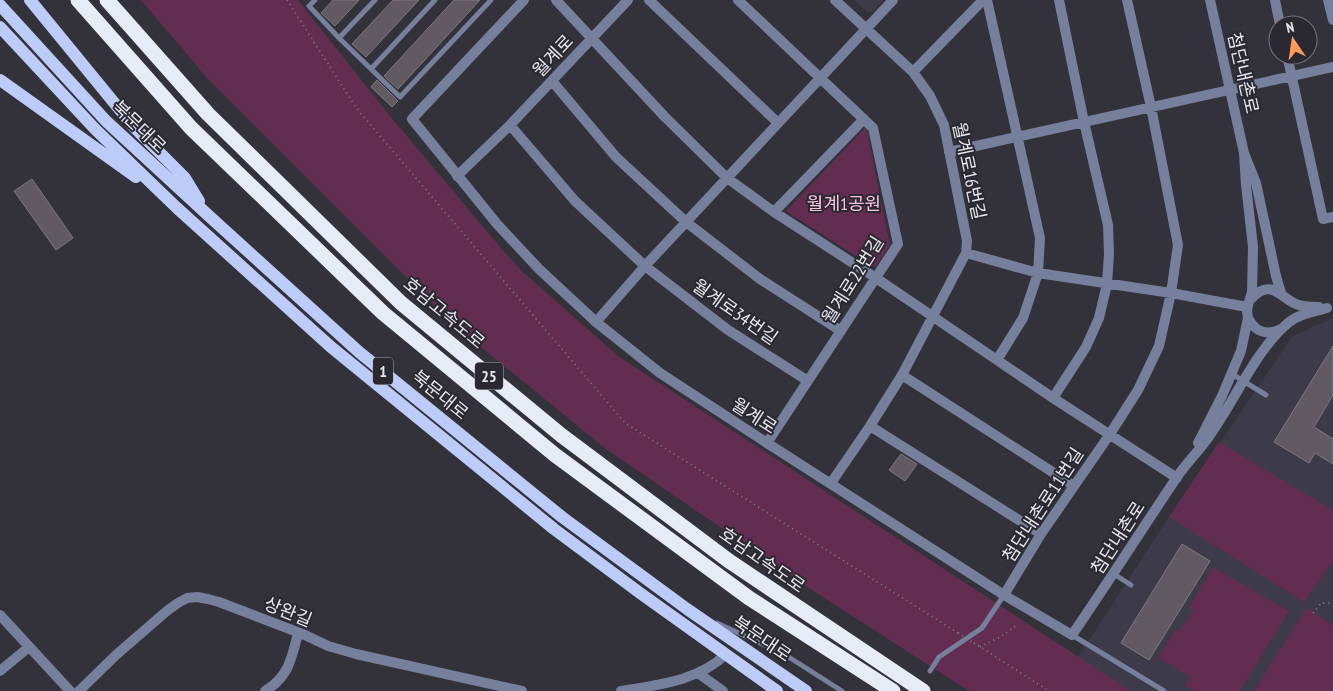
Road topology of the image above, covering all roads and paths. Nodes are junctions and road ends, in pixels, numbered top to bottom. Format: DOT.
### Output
graph roads {
  1 [pos="30,0"];
  2 [pos="78,0"];
  3 [pos="106,0"];
  4 [pos="287,0"];
  5 [pos="315,0"];
  6 [pos="375,0"];
  7 [pos="435,0"];
  8 [pos="491,0"];
  9 [pos="524,0"];
  10 [pos="556,0"];
  11 [pos="628,0"];
  12 [pos="649,0"];
  13 [pos="738,0"];
  14 [pos="835,0"];
  15 [pos="893,0"];
  16 [pos="983,0"];
  17 [pos="987,0"];
  18 [pos="1059,0"];
  19 [pos="1127,0"];
  20 [pos="1210,0"];
  21 [pos="1275,0"];
  22 [pos="1328,0"];
  23 [pos="0,5"];
  24 [pos="1278,15"];
  25 [pos="1333,20"];
  26 [pos="0,27"];
  27 [pos="866,29"];
  28 [pos="339,38"];
  29 [pos="592,38"];
  30 [pos="1289,65"];
  31 [pos="1333,66"];
  32 [pos="371,69"];
  33 [pos="913,72"];
  34 [pos="1291,76"];
  35 [pos="821,78"];
  36 [pos="0,80"];
  37 [pos="552,81"];
  38 [pos="1230,90"];
  39 [pos="1150,107"];
  40 [pos="864,119"];
  41 [pos="1084,122"];
  42 [pos="778,123"];
  43 [pos="510,125"];
  44 [pos="1017,137"];
  45 [pos="950,152"];
  46 [pos="1244,154"];
  47 [pos="457,176"];
  48 [pos="727,178"];
  49 [pos="178,208"];
  50 [pos="774,212"];
  51 [pos="208,216"];
  52 [pos="1333,217"];
  53 [pos="686,222"];
  54 [pos="966,253"];
  55 [pos="645,266"];
  56 [pos="1038,272"];
  57 [pos="876,278"];
  58 [pos="1107,284"];
  59 [pos="1170,293"];
  60 [pos="1284,296"];
  61 [pos="1249,303"];
  62 [pos="1330,307"];
  63 [pos="933,317"];
  64 [pos="1248,318"];
  65 [pos="596,322"];
  66 [pos="1284,326"];
  67 [pos="841,331"];
  68 [pos="997,360"];
  69 [pos="1232,374"];
  70 [pos="902,375"];
  71 [pos="808,381"];
  72 [pos="1244,382"];
  73 [pos="1266,395"];
  74 [pos="1053,398"];
  75 [pos="870,426"];
  76 [pos="1110,434"];
  77 [pos="767,443"];
  78 [pos="1190,459"];
  79 [pos="1177,478"];
  80 [pos="831,483"];
  81 [pos="1074,486"];
  82 [pos="1041,534"];
  83 [pos="1114,574"];
  84 [pos="1131,585"];
  85 [pos="1004,595"];
  86 [pos="1333,603"];
  87 [pos="687,609"];
  88 [pos="1313,613"];
  89 [pos="0,614"];
  90 [pos="1017,625"];
  91 [pos="298,633"];
  92 [pos="1072,636"];
  93 [pos="29,647"];
  94 [pos="980,647"];
  95 [pos="726,654"];
  96 [pos="930,670"];
  97 [pos="0,671"];
  98 [pos="698,673"];
  99 [pos="519,690"];
  100 [pos="70,691"];
  101 [pos="79,691"];
  102 [pos="266,691"];
  103 [pos="621,691"];
  104 [pos="723,691"];
  105 [pos="777,691"];
  106 [pos="806,691"];
  107 [pos="842,691"];
  108 [pos="893,691"];
  109 [pos="924,691"];
  110 [pos="1049,691"];
  111 [pos="1164,691"];
  1 -- 51 [label="main road"];
  2 -- 108 [label="highway, 호남고속도로 / 25"];
  3 -- 109 [label="highway, 호남고속도로 / 25"];
  4 -- 94 [label="path, bridge"];
  5 -- 28 [label="lane"];
  6 -- 28 [label="lane"];
  7 -- 32 [label="lane"];
  8 -- 32 [label="lane"];
  9 -- 47 [label="street, 월계로"];
  10 -- 29 [label="street"];
  11 -- 29 [label="street, 월계로"];
  12 -- 42 [label="street"];
  13 -- 35 [label="street"];
  14 -- 27 [label="street, 월계로16번길"];
  15 -- 27 [label="street"];
  16 -- 33 [label="street"];
  17 -- 44 [label="street"];
  18 -- 41 [label="street"];
  19 -- 39 [label="street, 첨단내촌로11번길"];
  20 -- 38 [label="street, 첨단내촌로"];
  21 -- 24 [label="street"];
  22 -- 25 [label="street"];
  23 -- 51 [label="main road, 북문대로 / 1"];
  26 -- 49 [label="main road, 북문대로 / 1"];
  27 -- 33 [label="street, 월계로16번길"];
  27 -- 35 [label="street"];
  28 -- 32 [label="lane"];
  29 -- 37 [label="street, 월계로"];
  29 -- 48 [label="street"];
  30 -- 34 [label="street"];
  31 -- 34 [label="street"];
  33 -- 45 [label="street, 월계로16번길"];
  34 -- 38 [label="street"];
  34 -- 52 [label="street"];
  35 -- 40 [label="street, 월계로22번길"];
  35 -- 42 [label="street"];
  36 -- 49 [label="main road"];
  37 -- 43 [label="street, 월계로"];
  37 -- 53 [label="street"];
  38 -- 39 [label="street"];
  38 -- 46 [label="street, 첨단내촌로"];
  39 -- 41 [label="street"];
  39 -- 59 [label="street, 첨단내촌로11번길"];
  40 -- 50 [label="street"];
  40 -- 57 [label="street, 월계로22번길"];
  41 -- 44 [label="street"];
  41 -- 58 [label="street"];
  42 -- 48 [label="street"];
  43 -- 47 [label="street, 월계로"];
  43 -- 55 [label="street, 월계로34번길"];
  44 -- 45 [label="street"];
  44 -- 56 [label="street"];
  45 -- 54 [label="street, 월계로16번길"];
  46 -- 60 [label="street"];
  46 -- 61 [label="street"];
  47 -- 65 [label="street, 월계로"];
  48 -- 50 [label="street"];
  48 -- 53 [label="street"];
  49 -- 95 [label="main road, 북문대로 / 1"];
  50 -- 57 [label="street"];
  51 -- 87 [label="main road, 북문대로 / 1"];
  53 -- 55 [label="street"];
  53 -- 67 [label="street"];
  54 -- 56 [label="street"];
  54 -- 63 [label="street"];
  55 -- 65 [label="street"];
  55 -- 71 [label="street, 월계로34번길"];
  56 -- 58 [label="street"];
  56 -- 68 [label="street"];
  57 -- 63 [label="street"];
  57 -- 67 [label="street, 월계로22번길"];
  58 -- 59 [label="street"];
  58 -- 74 [label="street"];
  59 -- 61 [label="street"];
  59 -- 76 [label="street, 첨단내촌로11번길"];
  60 -- 61 [label="street"];
  60 -- 62 [label="street"];
  60 -- 66 [label="street"];
  61 -- 64 [label="street"];
  62 -- 66 [label="street"];
  63 -- 68 [label="street"];
  63 -- 70 [label="street"];
  64 -- 66 [label="street"];
  64 -- 69 [label="street"];
  65 -- 77 [label="street, 월계로"];
  66 -- 72 [label="street"];
  67 -- 71 [label="street, 월계로22번길"];
  68 -- 74 [label="street"];
  69 -- 72 [label="lane"];
  69 -- 78 [label="street"];
  70 -- 75 [label="street"];
  70 -- 81 [label="street"];
  71 -- 77 [label="street, 월계로22번길"];
  72 -- 73 [label="lane"];
  72 -- 78 [label="street"];
  74 -- 76 [label="street"];
  75 -- 80 [label="street"];
  75 -- 82 [label="street"];
  76 -- 79 [label="street"];
  76 -- 81 [label="street, 첨단내촌로11번길"];
  77 -- 80 [label="street, 월계로"];
  78 -- 79 [label="street, 첨단내촌로"];
  79 -- 83 [label="street, 첨단내촌로"];
  80 -- 85 [label="street, 월계로"];
  81 -- 82 [label="street, 첨단내촌로11번길"];
  82 -- 85 [label="street, 첨단내촌로11번길"];
  83 -- 84 [label="lane"];
  83 -- 92 [label="street, 첨단내촌로"];
  85 -- 92 [label="street, 월계로"];
  85 -- 96 [label="lane"];
  86 -- 88 [label="path"];
  87 -- 106 [label="main road, 북문대로 / 1"];
  87 -- 107 [label="lane"];
  89 -- 93 [label="street"];
  90 -- 94 [label="path"];
  91 -- 99 [label="street, 상완길"];
  91 -- 101 [label="street, 상완길"];
  91 -- 102 [label="street"];
  92 -- 111 [label="lane"];
  93 -- 97 [label="street"];
  93 -- 100 [label="street"];
  94 -- 110 [label="path"];
  95 -- 98 [label="street"];
  95 -- 105 [label="main road, 북문대로 / 1"];
  98 -- 103 [label="street"];
  98 -- 104 [label="street"];
}
